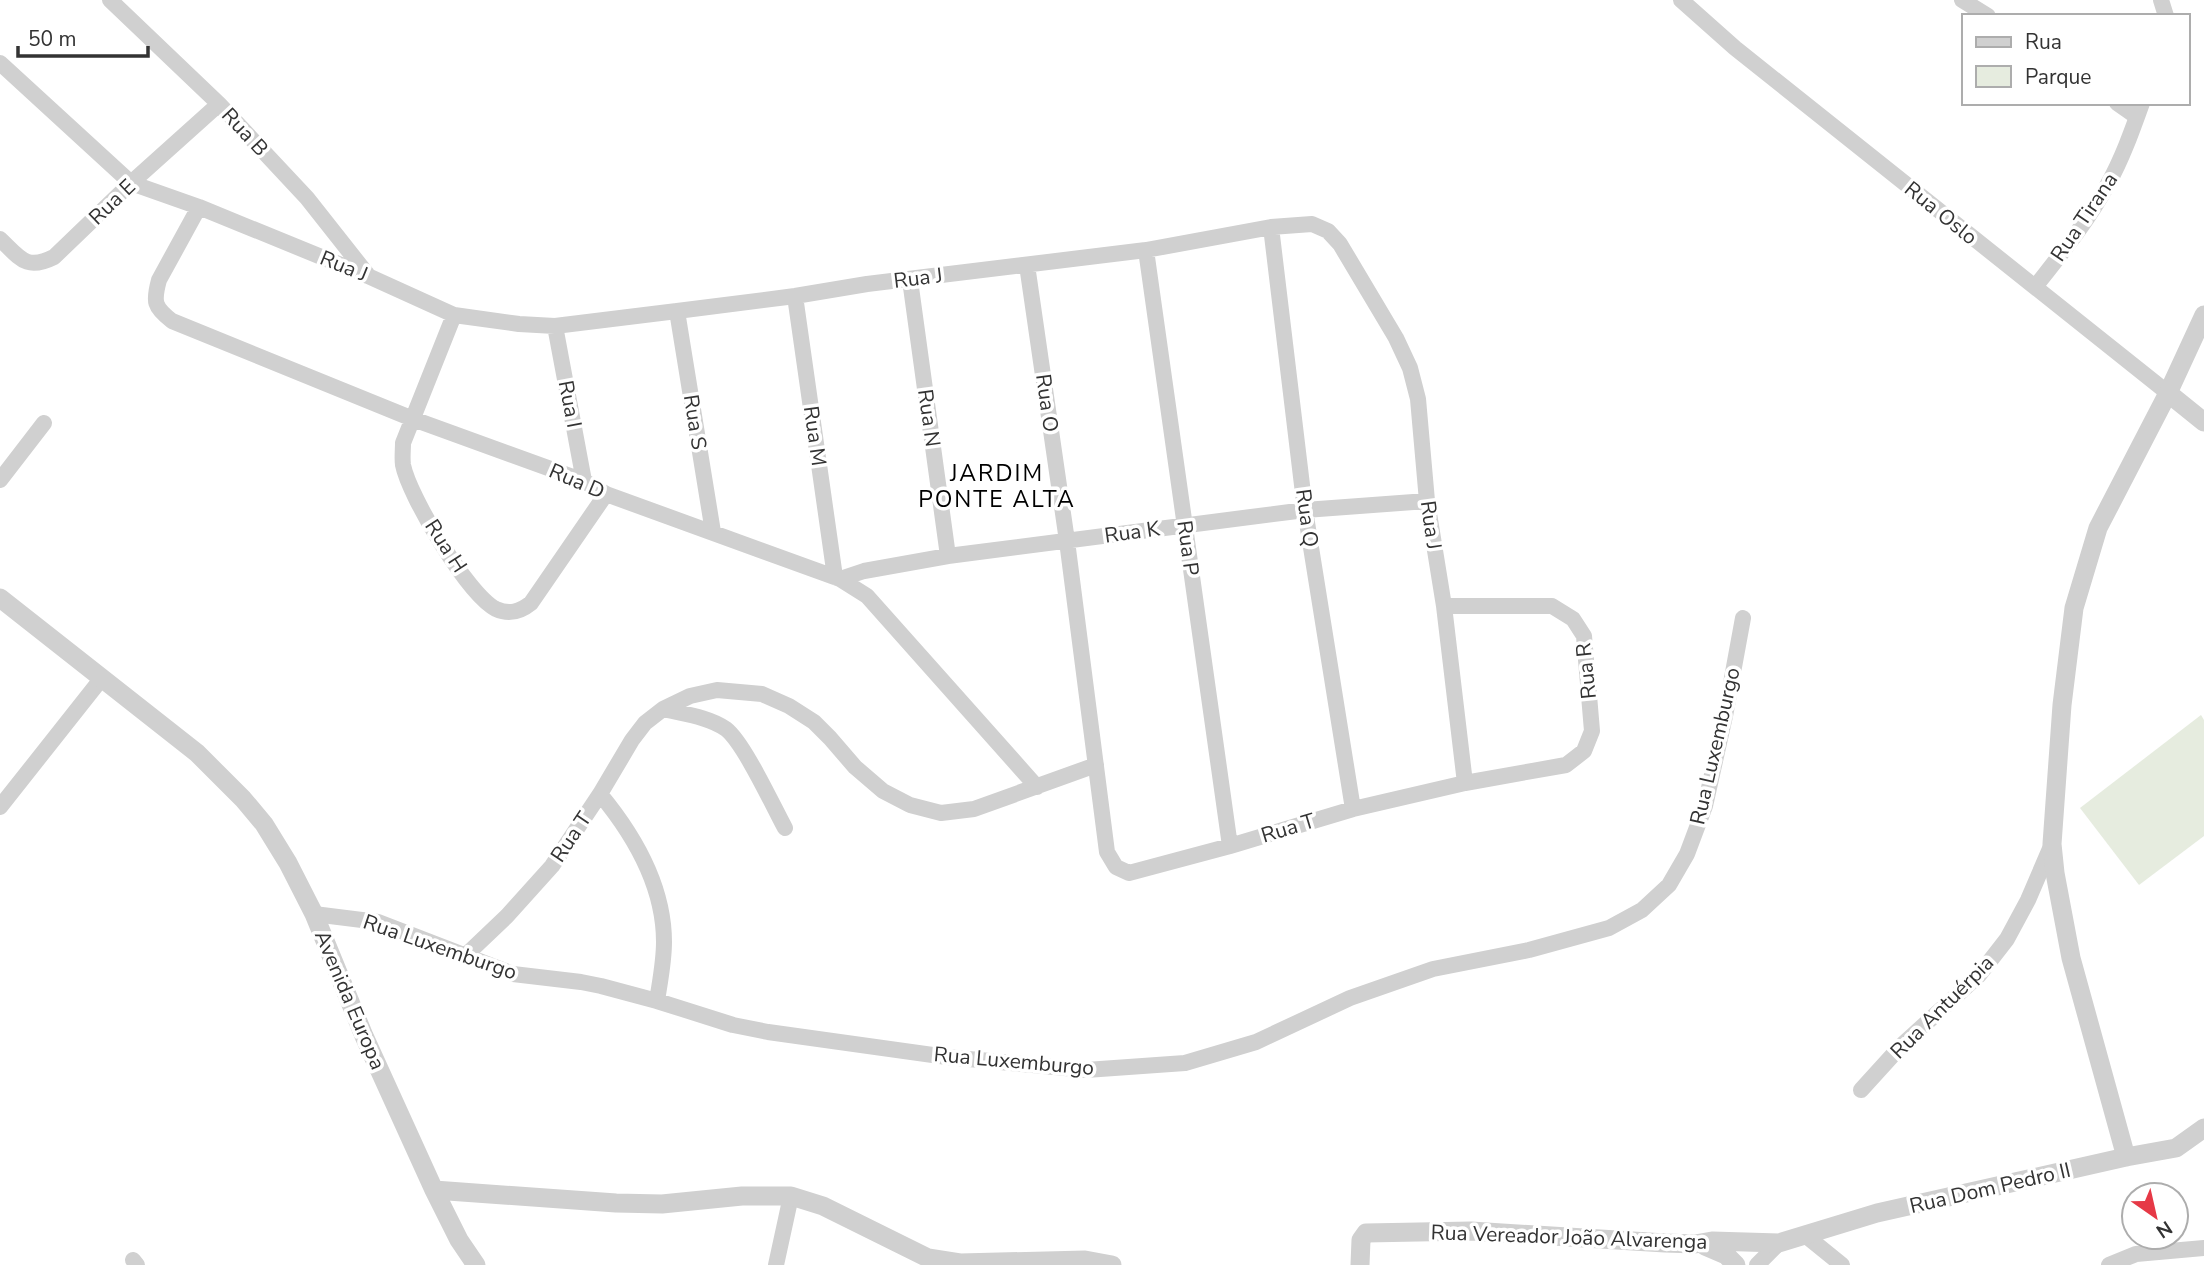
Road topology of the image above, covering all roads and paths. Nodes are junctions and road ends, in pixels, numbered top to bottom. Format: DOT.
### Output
graph roads {
  1 [pos="110,0"];
  2 [pos="1681,0"];
  3 [pos="1962,0"];
  4 [pos="1985,14"];
  5 [pos="0,63"];
  6 [pos="219,104"];
  7 [pos="2140,110"];
  8 [pos="131,183"];
  9 [pos="199,207"];
  10 [pos="1271,227"];
  11 [pos="0,239"];
  12 [pos="1146,250"];
  13 [pos="1027,265"];
  14 [pos="368,275"];
  15 [pos="910,280"];
  16 [pos="2035,287"];
  17 [pos="795,296"];
  18 [pos="677,311"];
  19 [pos="454,315"];
  20 [pos="2204,315"];
  21 [pos="555,326"];
  22 [pos="2168,394"];
  23 [pos="413,419"];
  24 [pos="2204,422"];
  25 [pos="44,423"];
  26 [pos="0,480"];
  27 [pos="584,481"];
  28 [pos="606,494"];
  29 [pos="1427,501"];
  30 [pos="1305,510"];
  31 [pos="1185,525"];
  32 [pos="712,532"];
  33 [pos="1067,541"];
  34 [pos="948,556"];
  35 [pos="837,578"];
  36 [pos="0,598"];
  37 [pos="1444,606"];
  38 [pos="1742,618"];
  39 [pos="102,678"];
  40 [pos="663,709"];
  41 [pos="1096,765"];
  42 [pos="1566,765"];
  43 [pos="1465,783"];
  44 [pos="1037,787"];
  45 [pos="600,794"];
  46 [pos="0,807"];
  47 [pos="1353,808"];
  48 [pos="785,828"];
  49 [pos="2052,844"];
  50 [pos="1230,846"];
  51 [pos="314,914"];
  52 [pos="465,956"];
  53 [pos="657,1001"];
  54 [pos="1861,1090"];
  55 [pos="2204,1128"];
  56 [pos="2176,1148"];
  57 [pos="2204,1149"];
  58 [pos="2126,1157"];
  59 [pos="434,1190"];
  60 [pos="791,1196"];
  61 [pos="1805,1235"];
  62 [pos="1779,1243"];
  63 [pos="1695,1244"];
  64 [pos="2204,1248"];
  65 [pos="476,1265"];
  66 [pos="776,1265"];
  67 [pos="1112,1265"];
  68 [pos="1360,1265"];
  69 [pos="1736,1265"];
  70 [pos="1757,1265"];
  71 [pos="1842,1265"];
  72 [pos="2109,1265"];
  1 -- 6 [label="street, Rua B"];
  2 -- 16 [label="street, Rua Oslo"];
  3 -- 4 [label="street"];
  5 -- 8 [label="street, Rua J"];
  6 -- 8 [label="street, Rua E"];
  6 -- 14 [label="street, Rua B"];
  7 -- 16 [label="street, Rua Tirana"];
  8 -- 9 [label="street, Rua J"];
  8 -- 11 [label="street, Rua E"];
  9 -- 14 [label="street, Rua J"];
  9 -- 23 [label="street, Rua D"];
  10 -- 12 [label="street, Rua J"];
  10 -- 29 [label="street, Rua J"];
  10 -- 30 [label="street, Rua Q"];
  12 -- 13 [label="street, Rua J"];
  12 -- 31 [label="street, Rua P"];
  13 -- 15 [label="street, Rua J"];
  13 -- 33 [label="street, Rua O"];
  14 -- 19 [label="street, Rua J"];
  15 -- 17 [label="street, Rua J"];
  15 -- 34 [label="street, Rua N"];
  16 -- 22 [label="street, Rua Oslo"];
  17 -- 18 [label="street, Rua J"];
  17 -- 35 [label="street, Rua M"];
  18 -- 21 [label="street, Rua J"];
  18 -- 32 [label="street, Rua S"];
  19 -- 21 [label="street, Rua J"];
  19 -- 23 [label="street, Rua H"];
  20 -- 22 [label="street"];
  21 -- 27 [label="street, Rua I"];
  22 -- 24 [label="street, Rua Oslo"];
  22 -- 49 [label="street"];
  23 -- 27 [label="street, Rua D"];
  23 -- 28 [label="street, Rua H"];
  25 -- 26 [label="street"];
  27 -- 28 [label="street, Rua D"];
  28 -- 32 [label="street, Rua D"];
  29 -- 30 [label="street, Rua K"];
  29 -- 37 [label="street, Rua J"];
  30 -- 31 [label="street, Rua K"];
  30 -- 47 [label="street, Rua Q"];
  31 -- 33 [label="street, Rua K"];
  31 -- 50 [label="street, Rua P"];
  32 -- 35 [label="street, Rua D"];
  33 -- 34 [label="street, Rua K"];
  33 -- 41 [label="street, Rua T"];
  34 -- 35 [label="street, Rua K"];
  35 -- 44 [label="street, Rua D"];
  36 -- 39 [label="street, Avenida Europa"];
  37 -- 42 [label="street, Rua R"];
  37 -- 43 [label="street, Rua J"];
  38 -- 53 [label="street, Rua Luxemburgo"];
  39 -- 46 [label="street"];
  39 -- 51 [label="street, Avenida Europa"];
  40 -- 44 [label="street, Rua T"];
  40 -- 45 [label="street, Rua T"];
  40 -- 48 [label="street"];
  41 -- 44 [label="street, Rua T"];
  41 -- 50 [label="street, Rua T"];
  42 -- 43 [label="street, Rua T"];
  43 -- 47 [label="street, Rua T"];
  45 -- 52 [label="street, Rua T"];
  45 -- 53 [label="street"];
  47 -- 50 [label="street, Rua T"];
  49 -- 54 [label="street, Rua Antuérpia"];
  49 -- 58 [label="street"];
  51 -- 52 [label="street, Rua Luxemburgo"];
  51 -- 59 [label="street, Avenida Europa"];
  52 -- 53 [label="street, Rua Luxemburgo"];
  55 -- 56 [label="street, Rua Dom Pedro II"];
  56 -- 57 [label="street, Rua Dom Pedro II"];
  56 -- 58 [label="street, Rua Dom Pedro II"];
  58 -- 61 [label="street, Rua Dom Pedro II"];
  59 -- 60 [label="street"];
  59 -- 65 [label="street, Avenida Europa"];
  60 -- 66 [label="street"];
  60 -- 67 [label="street"];
  61 -- 62 [label="street, Rua Vereador João Alvarenga"];
  61 -- 71 [label="street"];
  62 -- 63 [label="street, Rua Vereador João Alvarenga"];
  62 -- 70 [label="street"];
  63 -- 68 [label="street, Rua Vereador João Alvarenga"];
  63 -- 69 [label="street"];
  64 -- 72 [label="street"];
}
